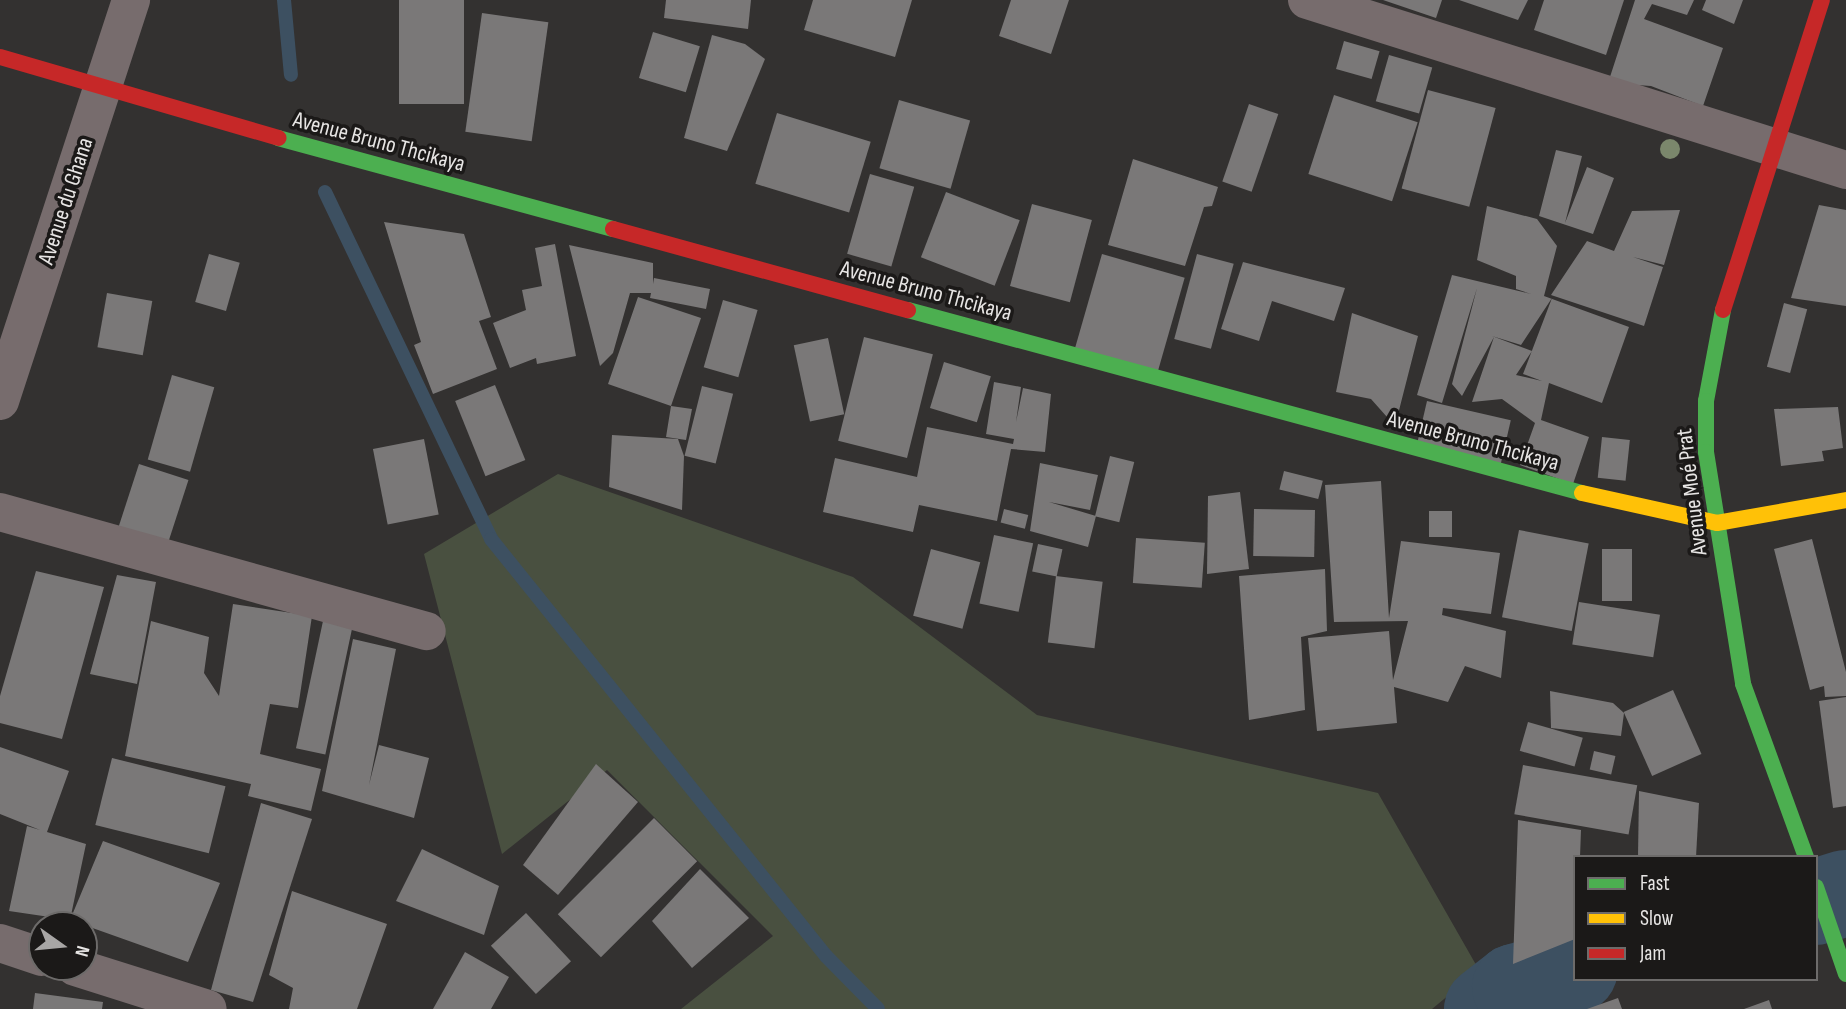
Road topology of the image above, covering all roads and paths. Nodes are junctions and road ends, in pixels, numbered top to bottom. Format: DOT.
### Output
graph roads {
  1 [pos="131,0"];
  2 [pos="1307,0"];
  3 [pos="1822,0"];
  4 [pos="0,57"];
  5 [pos="102,90"];
  6 [pos="1773,148"];
  7 [pos="1846,170"];
  8 [pos="0,401"];
  9 [pos="1846,500"];
  10 [pos="0,512"];
  11 [pos="1717,523"];
  12 [pos="427,631"];
  13 [pos="1805,855"];
  14 [pos="1818,893"];
  15 [pos="0,943"];
  16 [pos="28,952"];
  17 [pos="98,974"];
  18 [pos="1846,974"];
  19 [pos="208,1009"];
  1 -- 5 [label="street, Avenue du Ghana"];
  2 -- 6 [label="street"];
  3 -- 6 [label="street, Avenue Moé Prat"];
  4 -- 5 [label="street, Avenue Bruno Thcikaya"];
  5 -- 8 [label="street, Avenue du Ghana"];
  5 -- 11 [label="street, Avenue Bruno Thcikaya"];
  6 -- 7 [label="street"];
  6 -- 11 [label="street, Avenue Moé Prat"];
  9 -- 11 [label="street, Avenue Bruno Thcikaya"];
  10 -- 12 [label="street"];
  11 -- 13 [label="street, Avenue Moé Prat"];
  14 -- 18 [label="street"];
  15 -- 16 [label="street"];
  17 -- 19 [label="street"];
}
